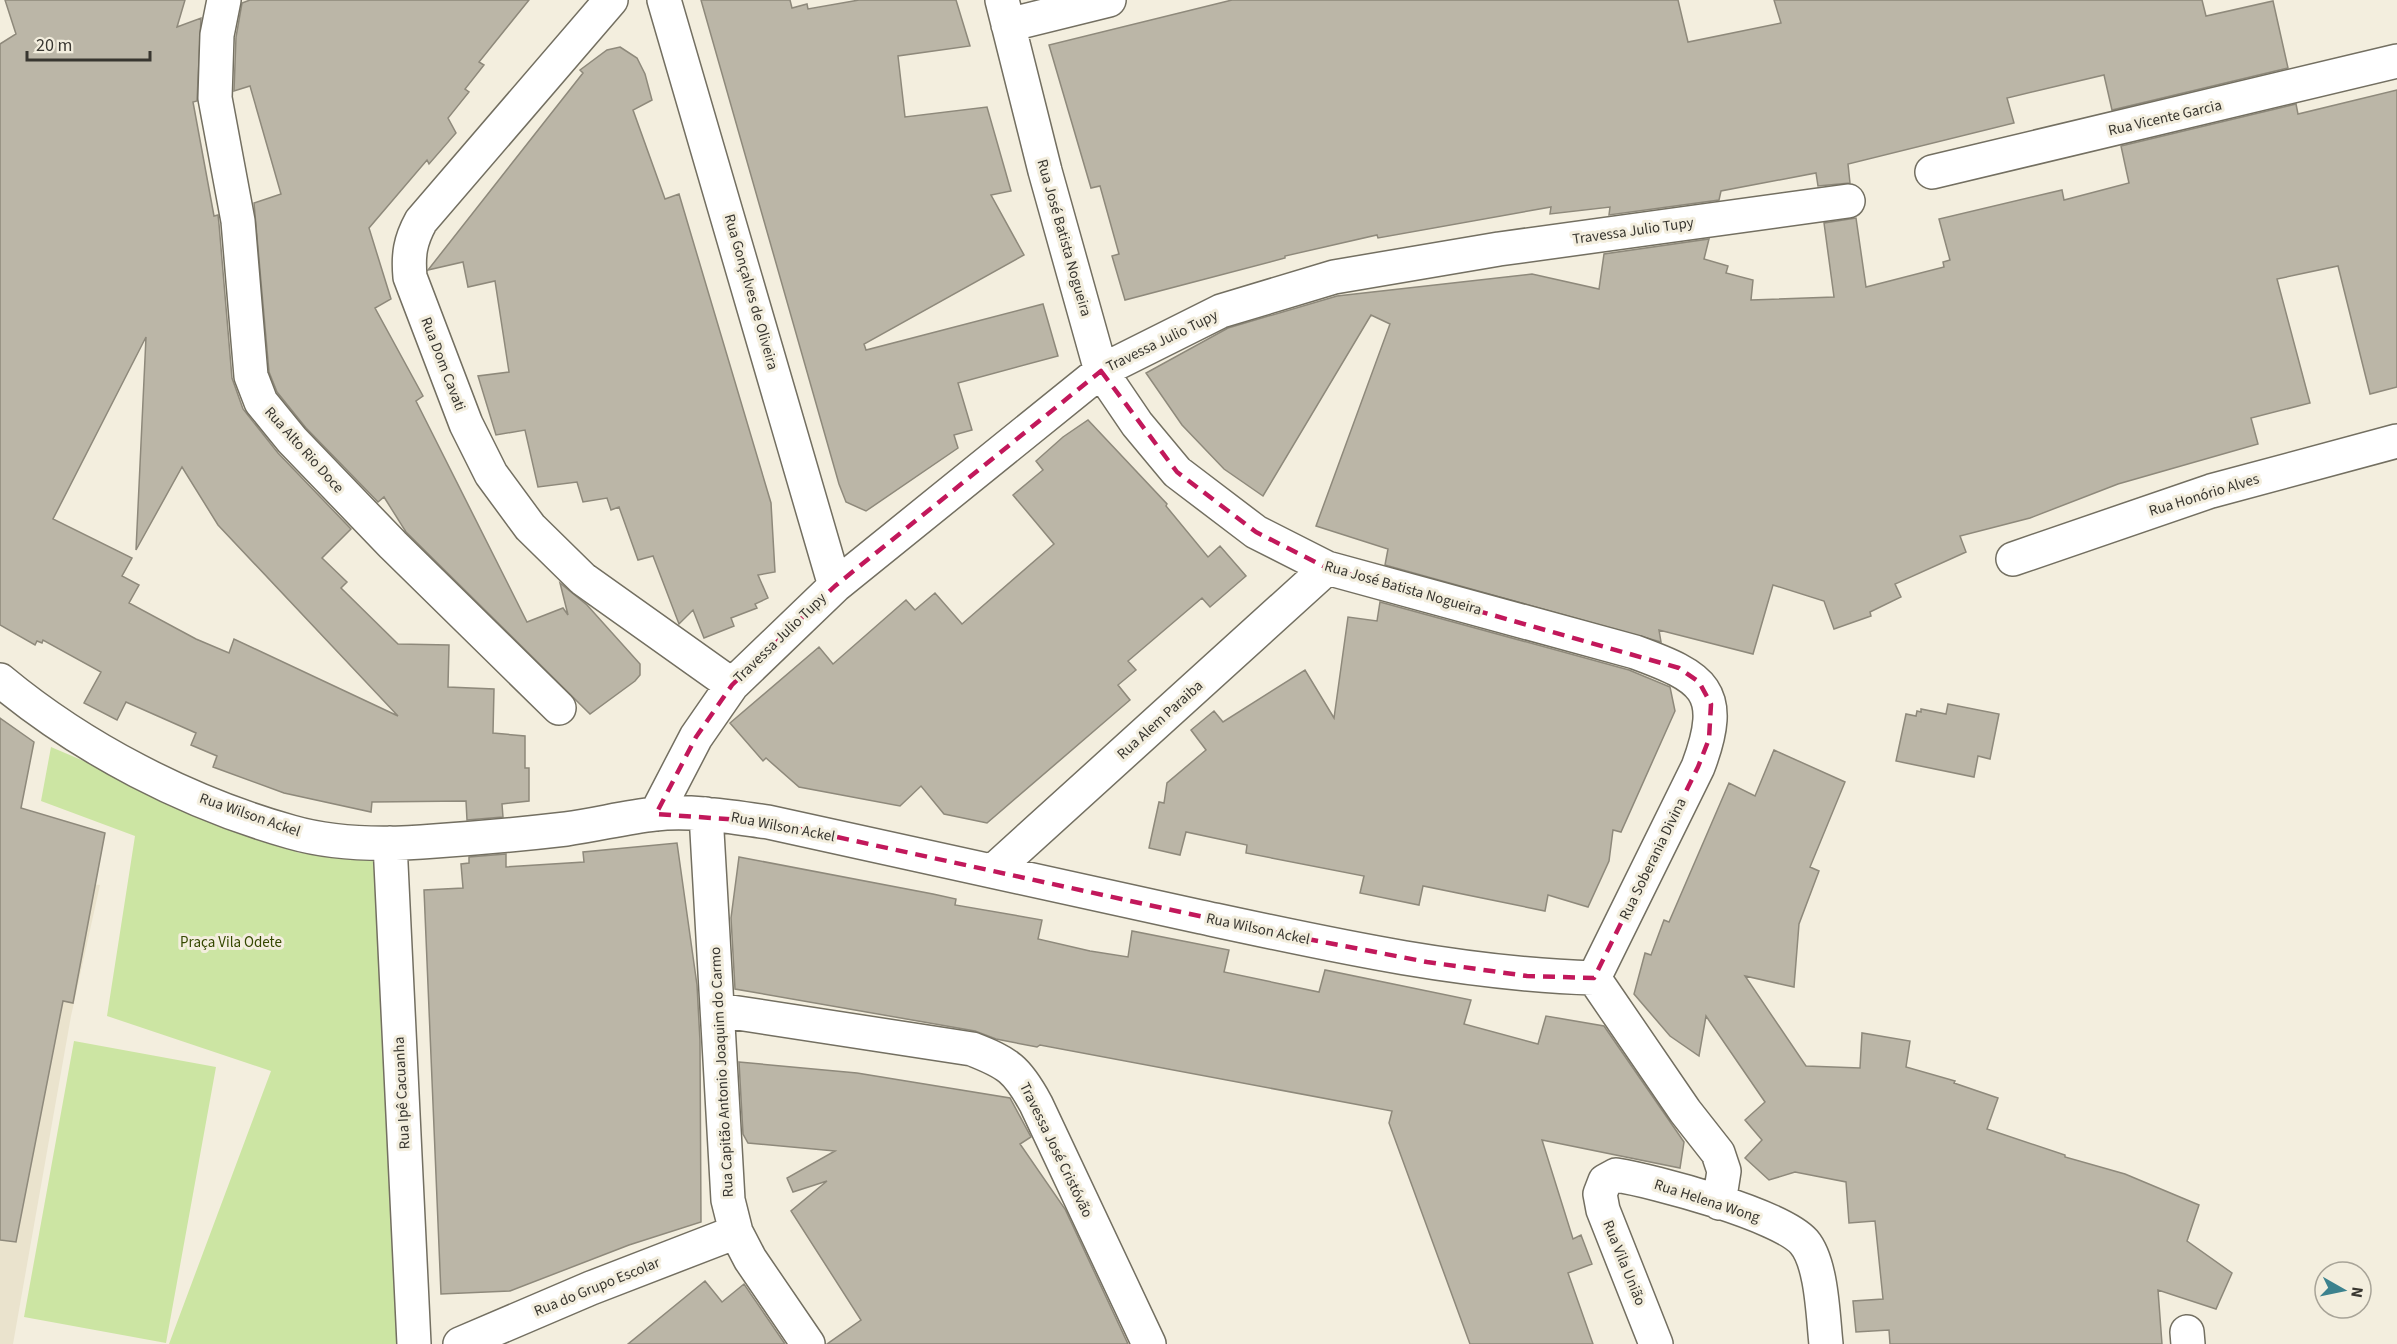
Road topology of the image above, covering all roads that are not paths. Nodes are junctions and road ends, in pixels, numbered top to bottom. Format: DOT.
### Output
graph roads {
  1 [pos="224,0"];
  2 [pos="611,0"];
  3 [pos="664,0"];
  4 [pos="1109,0"];
  5 [pos="1005,12"];
  6 [pos="2397,61"];
  7 [pos="1932,172"];
  8 [pos="1848,201"];
  9 [pos="1101,370"];
  10 [pos="2397,441"];
  11 [pos="2013,559"];
  12 [pos="1327,568"];
  13 [pos="835,586"];
  14 [pos="0,680"];
  15 [pos="732,685"];
  16 [pos="559,708"];
  17 [pos="1709,739"];
  18 [pos="656,814"];
  19 [pos="706,814"];
  20 [pos="390,843"];
  21 [pos="993,871"];
  22 [pos="1594,978"];
  23 [pos="718,1010"];
  24 [pos="1605,1181"];
  25 [pos="1719,1203"];
  26 [pos="736,1232"];
  27 [pos="414,1344"];
  28 [pos="460,1344"];
  29 [pos="808,1344"];
  30 [pos="1149,1344"];
  31 [pos="1656,1344"];
  32 [pos="1826,1344"];
  1 -- 16 [label="street, Rua Alto Rio Doce"];
  2 -- 15 [label="street, Rua Dom Cavati"];
  3 -- 13 [label="street, Rua Gonçalves de Oliveira"];
  4 -- 5 [label="street"];
  5 -- 9 [label="street, Rua José Batista Nogueira"];
  6 -- 7 [label="street, Rua Vicente Garcia"];
  8 -- 9 [label="street, Travessa Julio Tupy"];
  9 -- 12 [label="street, Rua José Batista Nogueira"];
  9 -- 13 [label="street, Travessa Julio Tupy"];
  10 -- 11 [label="street, Rua Honório Alves"];
  12 -- 17 [label="street, Rua José Batista Nogueira"];
  12 -- 21 [label="street, Rua Alem Paraiba"];
  13 -- 15 [label="street, Travessa Julio Tupy"];
  14 -- 20 [label="street, Rua Wilson Ackel"];
  15 -- 18 [label="street, Travessa Julio Tupy"];
  17 -- 22 [label="street, Rua Soberania Divina"];
  18 -- 19 [label="street, Rua Wilson Ackel"];
  18 -- 20 [label="street, Rua Wilson Ackel"];
  19 -- 21 [label="street, Rua Wilson Ackel"];
  19 -- 23 [label="street, Rua Capitão Antonio Joaquim do Carmo"];
  20 -- 27 [label="street, Rua Ipê Cacuanha"];
  21 -- 22 [label="street, Rua Wilson Ackel"];
  22 -- 25 [label="street"];
  23 -- 26 [label="street, Rua Capitão Antonio Joaquim do Carmo"];
  23 -- 30 [label="street, Travessa José Cristóvão"];
  24 -- 25 [label="street, Rua Helena Wong"];
  24 -- 31 [label="street, Rua Vila União"];
  25 -- 32 [label="street, Rua Helena Wong"];
  26 -- 28 [label="street, Rua do Grupo Escolar"];
  26 -- 29 [label="street, Rua Capitão Antonio Joaquim do Carmo"];
}
